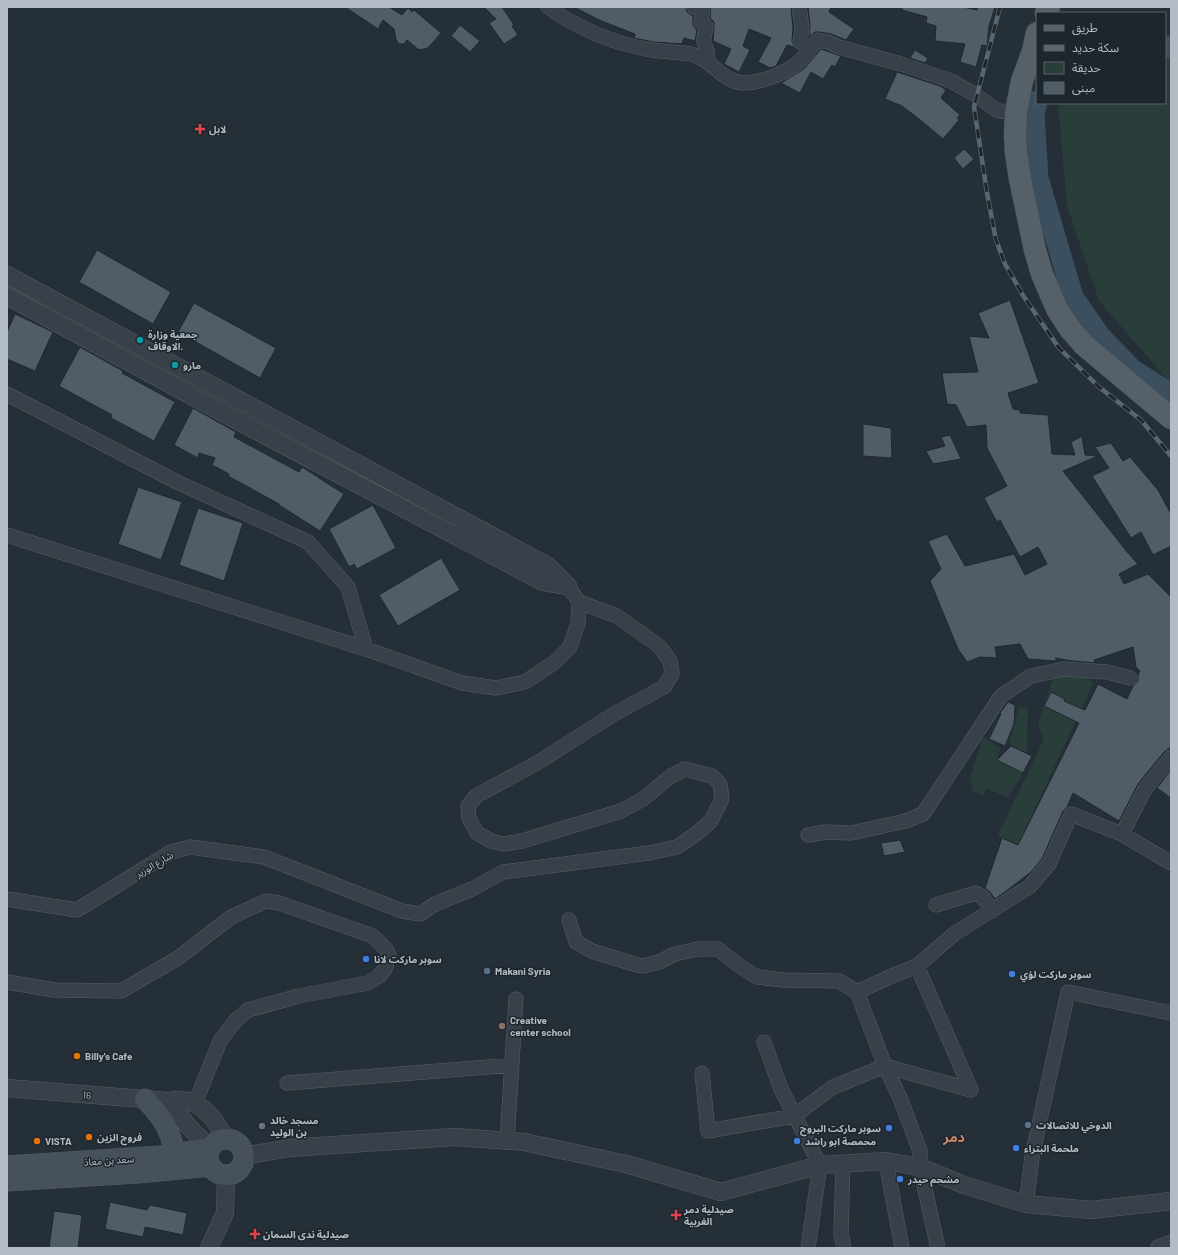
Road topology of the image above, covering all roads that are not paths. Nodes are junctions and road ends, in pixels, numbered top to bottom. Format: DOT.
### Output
graph roads {
  1 [pos="548,7"];
  2 [pos="694,7"];
  3 [pos="799,7"];
  4 [pos="1036,38"];
  5 [pos="810,48"];
  6 [pos="706,60"];
  7 [pos="1016,112"];
  8 [pos="7,275"];
  9 [pos="7,296"];
  10 [pos="7,394"];
  11 [pos="1171,418"];
  12 [pos="7,535"];
  13 [pos="568,586"];
  14 [pos="579,602"];
  15 [pos="366,649"];
  16 [pos="1130,678"];
  17 [pos="1171,757"];
  18 [pos="1122,834"];
  19 [pos="808,835"];
  20 [pos="1171,863"];
  21 [pos="7,899"];
  22 [pos="936,905"];
  23 [pos="992,911"];
  24 [pos="569,920"];
  25 [pos="917,966"];
  26 [pos="7,982"];
  27 [pos="857,992"];
  28 [pos="516,999"];
  29 [pos="1171,1013"];
  30 [pos="764,1042"];
  31 [pos="512,1065"];
  32 [pos="885,1066"];
  33 [pos="702,1073"];
  34 [pos="287,1083"];
  35 [pos="7,1088"];
  36 [pos="145,1099"];
  37 [pos="168,1101"];
  38 [pos="195,1104"];
  39 [pos="794,1116"];
  40 [pos="507,1141"];
  41 [pos="175,1154"];
  42 [pos="244,1156"];
  43 [pos="218,1157"];
  44 [pos="886,1161"];
  45 [pos="843,1163"];
  46 [pos="820,1165"];
  47 [pos="7,1166"];
  48 [pos="920,1168"];
  49 [pos="7,1181"];
  50 [pos="1171,1201"];
  51 [pos="1026,1204"];
  52 [pos="1171,1244"];
  53 [pos="209,1248"];
  54 [pos="808,1248"];
  55 [pos="844,1248"];
  56 [pos="902,1248"];
  57 [pos="938,1248"];
  58 [pos="1160,1248"];
  1 -- 6 [label="street"];
  2 -- 6 [label="street"];
  3 -- 5 [label="street"];
  4 -- 7 [label="main road"];
  5 -- 6 [label="street"];
  5 -- 7 [label="street"];
  7 -- 11 [label="main road"];
  8 -- 13 [label="street"];
  9 -- 13 [label="street"];
  10 -- 15 [label="street"];
  12 -- 15 [label="street"];
  13 -- 14 [label="street"];
  14 -- 15 [label="street"];
  14 -- 21 [label="street, شارع الوزير"];
  16 -- 19 [label="street"];
  17 -- 18 [label="street"];
  18 -- 20 [label="street"];
  18 -- 23 [label="street"];
  22 -- 23 [label="street"];
  23 -- 25 [label="street"];
  24 -- 27 [label="street"];
  25 -- 27 [label="street"];
  25 -- 32 [label="street"];
  26 -- 38 [label="street"];
  27 -- 32 [label="street"];
  28 -- 31 [label="street"];
  29 -- 51 [label="street"];
  30 -- 39 [label="street"];
  31 -- 34 [label="street"];
  31 -- 40 [label="street"];
  32 -- 39 [label="street"];
  32 -- 48 [label="street"];
  33 -- 39 [label="street"];
  35 -- 36 [label="street, 16"];
  36 -- 37 [label="street, 16"];
  36 -- 41 [label="main road"];
  37 -- 38 [label="street, 16"];
  37 -- 43 [label="street"];
  38 -- 43 [label="street, 16"];
  39 -- 46 [label="street"];
  40 -- 42 [label="street"];
  40 -- 46 [label="street"];
  41 -- 43 [label="main road, سعد بن معاذ"];
  41 -- 47 [label="main road, سعد بن معاذ"];
  42 -- 43 [label="main road"];
  43 -- 49 [label="main road, سعد بن معاذ"];
  43 -- 53 [label="street"];
  44 -- 45 [label="street"];
  44 -- 48 [label="street"];
  44 -- 56 [label="street"];
  45 -- 46 [label="street"];
  45 -- 55 [label="street"];
  46 -- 54 [label="street"];
  48 -- 51 [label="street"];
  48 -- 57 [label="street"];
  50 -- 51 [label="street"];
  52 -- 58 [label="street"];
}
